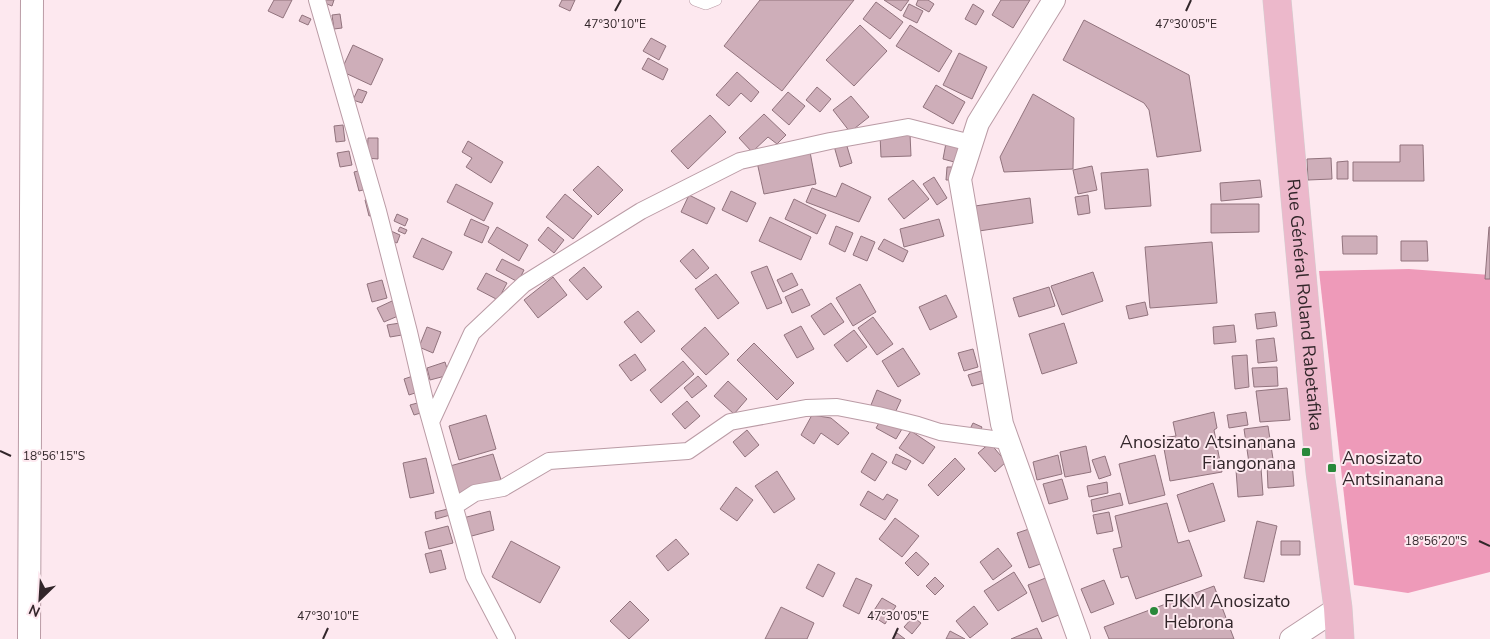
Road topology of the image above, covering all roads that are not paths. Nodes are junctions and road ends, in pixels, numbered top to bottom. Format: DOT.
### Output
graph roads {
  1 [pos="32,0"];
  2 [pos="318,0"];
  3 [pos="696,0"];
  4 [pos="716,0"];
  5 [pos="1054,0"];
  6 [pos="1277,0"];
  7 [pos="971,142"];
  8 [pos="431,422"];
  9 [pos="1008,441"];
  10 [pos="455,506"];
  11 [pos="1338,608"];
  12 [pos="29,639"];
  13 [pos="507,639"];
  14 [pos="1079,639"];
  15 [pos="1291,639"];
  16 [pos="1340,639"];
  1 -- 12 [label="street"];
  2 -- 8 [label="street"];
  3 -- 4 [label="lane"];
  5 -- 7 [label="street"];
  6 -- 11 [label="main road, Rue Général Roland Rabetafika"];
  7 -- 8 [label="street"];
  7 -- 9 [label="street"];
  8 -- 10 [label="street"];
  9 -- 10 [label="street"];
  9 -- 14 [label="street"];
  10 -- 13 [label="street"];
  11 -- 15 [label="street"];
  11 -- 16 [label="main road, Rue Général Roland Rabetafika"];
}
